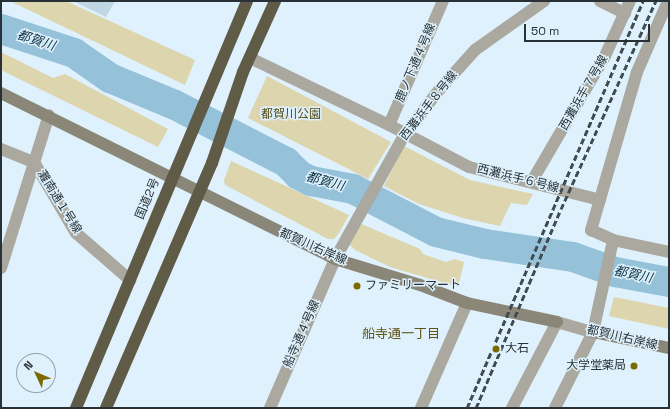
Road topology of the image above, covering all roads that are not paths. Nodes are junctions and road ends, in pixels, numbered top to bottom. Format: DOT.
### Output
graph roads {
  1 [pos="247,1"];
  2 [pos="275,1"];
  3 [pos="443,1"];
  4 [pos="544,1"];
  5 [pos="600,1"];
  6 [pos="630,1"];
  7 [pos="668,1"];
  8 [pos="624,13"];
  9 [pos="250,58"];
  10 [pos="1,93"];
  11 [pos="48,115"];
  12 [pos="389,125"];
  13 [pos="405,134"];
  14 [pos="1,149"];
  15 [pos="34,162"];
  16 [pos="172,178"];
  17 [pos="532,182"];
  18 [pos="198,192"];
  19 [pos="600,200"];
  20 [pos="612,245"];
  21 [pos="669,252"];
  22 [pos="335,259"];
  23 [pos="1,268"];
  24 [pos="130,280"];
  25 [pos="467,303"];
  26 [pos="556,322"];
  27 [pos="593,332"];
  28 [pos="669,348"];
  29 [pos="76,408"];
  30 [pos="106,408"];
  31 [pos="270,408"];
  32 [pos="422,408"];
  33 [pos="512,408"];
  34 [pos="555,408"];
  1 -- 16 [label="highway, 国道2号"];
  2 -- 9 [label="highway"];
  3 -- 12 [label="street, 鹿ノ下通４号線"];
  4 -- 13 [label="street, 西灘浜手８号線"];
  5 -- 8 [label="street"];
  6 -- 8 [label="street, 西灘浜手７号線"];
  7 -- 19 [label="street"];
  8 -- 17 [label="street, 西灘浜手７号線"];
  9 -- 12 [label="street, 西灘浜手６号線"];
  9 -- 18 [label="highway"];
  10 -- 11 [label="street, 都賀川右岸線"];
  11 -- 15 [label="street"];
  11 -- 16 [label="street, 都賀川右岸線"];
  12 -- 13 [label="street, 西灘浜手６号線"];
  13 -- 17 [label="street, 西灘浜手６号線"];
  13 -- 22 [label="street, 西灘浜手８号線"];
  14 -- 15 [label="street, 灘南通１号線"];
  15 -- 23 [label="street"];
  15 -- 24 [label="street, 灘南通１号線"];
  16 -- 18 [label="street, 都賀川右岸線"];
  16 -- 24 [label="highway, 国道2号"];
  17 -- 19 [label="street, 西灘浜手６号線"];
  18 -- 22 [label="street, 都賀川右岸線"];
  18 -- 30 [label="highway"];
  19 -- 20 [label="street"];
  20 -- 21 [label="street"];
  20 -- 27 [label="street"];
  22 -- 25 [label="street, 都賀川右岸線"];
  22 -- 31 [label="street, 船寺通４号線"];
  24 -- 29 [label="highway, 国道2号"];
  25 -- 26 [label="street, 都賀川右岸線"];
  25 -- 32 [label="street"];
  26 -- 27 [label="street, 都賀川右岸線"];
  26 -- 33 [label="street"];
  27 -- 28 [label="street, 都賀川右岸線"];
  27 -- 34 [label="street"];
}
